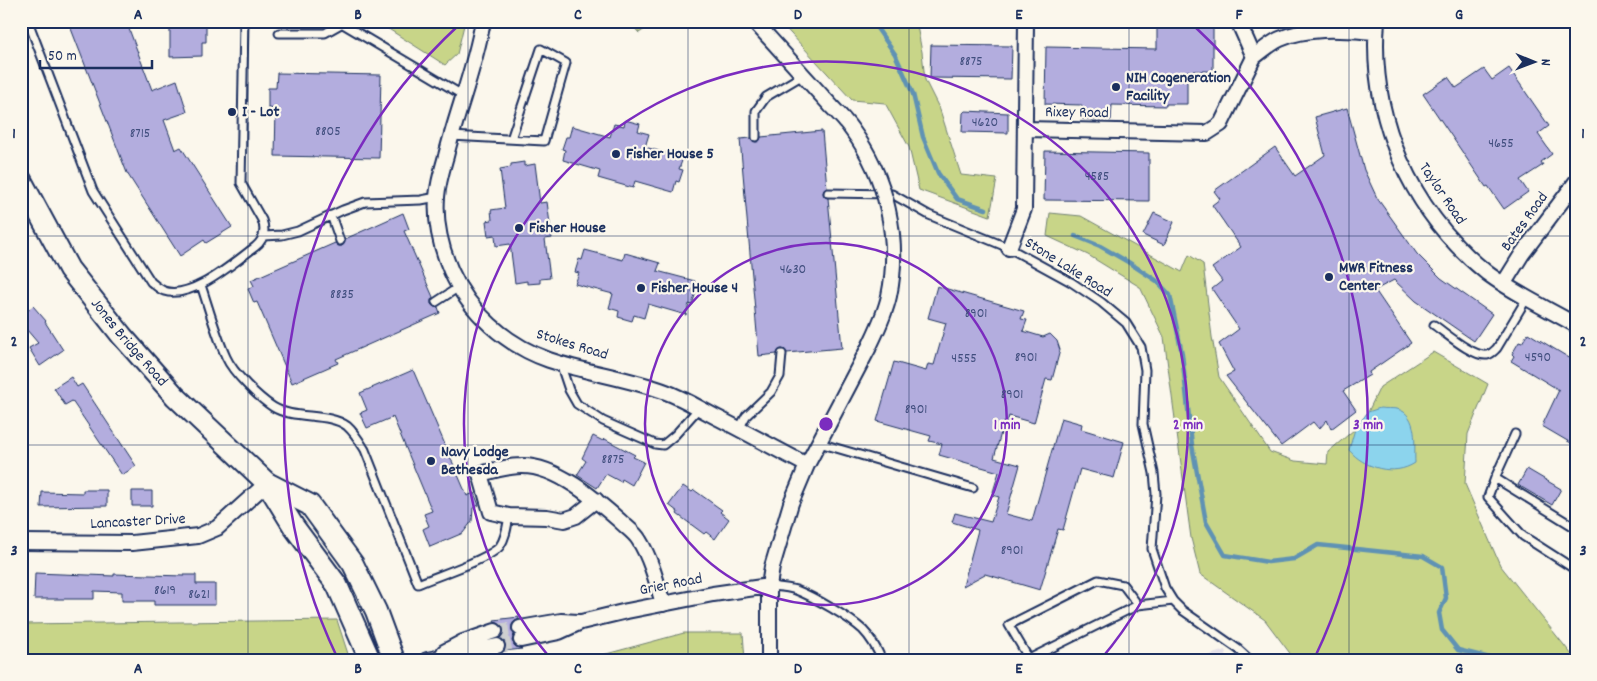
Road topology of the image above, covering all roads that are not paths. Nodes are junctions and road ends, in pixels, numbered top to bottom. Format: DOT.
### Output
graph roads {
  1 [pos="28,21"];
  2 [pos="244,21"];
  3 [pos="483,21"];
  4 [pos="754,21"];
  5 [pos="1026,21"];
  6 [pos="1238,21"];
  7 [pos="339,23"];
  8 [pos="1377,27"];
  9 [pos="279,33"];
  10 [pos="1254,57"];
  11 [pos="803,74"];
  12 [pos="464,96"];
  13 [pos="1026,129"];
  14 [pos="451,136"];
  15 [pos="756,137"];
  16 [pos="511,139"];
  17 [pos="1576,182"];
  18 [pos="22,184"];
  19 [pos="828,193"];
  20 [pos="437,197"];
  21 [pos="331,214"];
  22 [pos="264,236"];
  23 [pos="340,241"];
  24 [pos="1009,248"];
  25 [pos="1504,283"];
  26 [pos="201,285"];
  27 [pos="459,287"];
  28 [pos="1528,297"];
  29 [pos="436,302"];
  30 [pos="1434,325"];
  31 [pos="1576,325"];
  32 [pos="782,354"];
  33 [pos="560,363"];
  34 [pos="700,408"];
  35 [pos="738,429"];
  36 [pos="1515,434"];
  37 [pos="819,443"];
  38 [pos="807,465"];
  39 [pos="1495,478"];
  40 [pos="267,483"];
  41 [pos="973,488"];
  42 [pos="596,500"];
  43 [pos="509,516"];
  44 [pos="1576,528"];
  45 [pos="21,542"];
  46 [pos="1576,570"];
  47 [pos="769,586"];
  48 [pos="1173,601"];
  49 [pos="663,604"];
  50 [pos="1138,605"];
  51 [pos="495,631"];
  52 [pos="521,634"];
  53 [pos="497,646"];
  54 [pos="430,659"];
  55 [pos="370,660"];
  56 [pos="394,660"];
  57 [pos="769,660"];
  58 [pos="882,660"];
  59 [pos="1250,660"];
  1 -- 26 [label="lane"];
  2 -- 22 [label="lane"];
  3 -- 12 [label="street, Stokes Road"];
  4 -- 11 [label="street"];
  5 -- 13 [label="street, Rixey Road"];
  6 -- 10 [label="street"];
  7 -- 9 [label="lane"];
  7 -- 12 [label="lane"];
  8 -- 10 [label="street"];
  8 -- 25 [label="street, Taylor Road"];
  10 -- 13 [label="street, Rixey Road"];
  11 -- 15 [label="lane"];
  11 -- 37 [label="street, bridge"];
  12 -- 14 [label="street, Stokes Road"];
  13 -- 24 [label="street, Rixey Road"];
  14 -- 16 [label="lane"];
  14 -- 20 [label="street, Stokes Road"];
  16 -- 16 [label="lane"];
  17 -- 25 [label="street, Bates Road"];
  18 -- 40 [label="main road, Jones Bridge Road"];
  19 -- 24 [label="lane, Stone Lake Road"];
  20 -- 21 [label="lane"];
  20 -- 27 [label="street, Stokes Road"];
  21 -- 22 [label="lane"];
  21 -- 23 [label="lane"];
  22 -- 26 [label="lane"];
  24 -- 48 [label="lane, Stone Lake Road"];
  25 -- 28 [label="street, Taylor Road"];
  26 -- 43 [label="lane"];
  27 -- 29 [label="lane"];
  27 -- 33 [label="street, Stokes Road"];
  28 -- 30 [label="lane"];
  28 -- 31 [label="street, Taylor Road"];
  32 -- 35 [label="lane"];
  33 -- 34 [label="street, Stokes Road"];
  33 -- 34 [label="lane"];
  34 -- 35 [label="street, Stokes Road"];
  35 -- 38 [label="street, Stokes Road"];
  36 -- 39 [label="lane"];
  37 -- 38 [label="street"];
  37 -- 41 [label="lane"];
  38 -- 47 [label="street"];
  39 -- 44 [label="lane"];
  39 -- 46 [label="lane"];
  40 -- 45 [label="street, Lancaster Drive"];
  40 -- 55 [label="main road, Jones Bridge Road"];
  40 -- 56 [label="main road, Jones Bridge Road"];
  42 -- 43 [label="street"];
  42 -- 43 [label="street"];
  42 -- 49 [label="street"];
  47 -- 49 [label="street, Grier Road"];
  47 -- 57 [label="street"];
  47 -- 58 [label="lane"];
  48 -- 50 [label="lane"];
  48 -- 59 [label="lane, Stone Lake Road"];
  49 -- 52 [label="street, Grier Road"];
  50 -- 50 [label="lane"];
  51 -- 54 [label="street"];
  53 -- 54 [label="street"];
}
